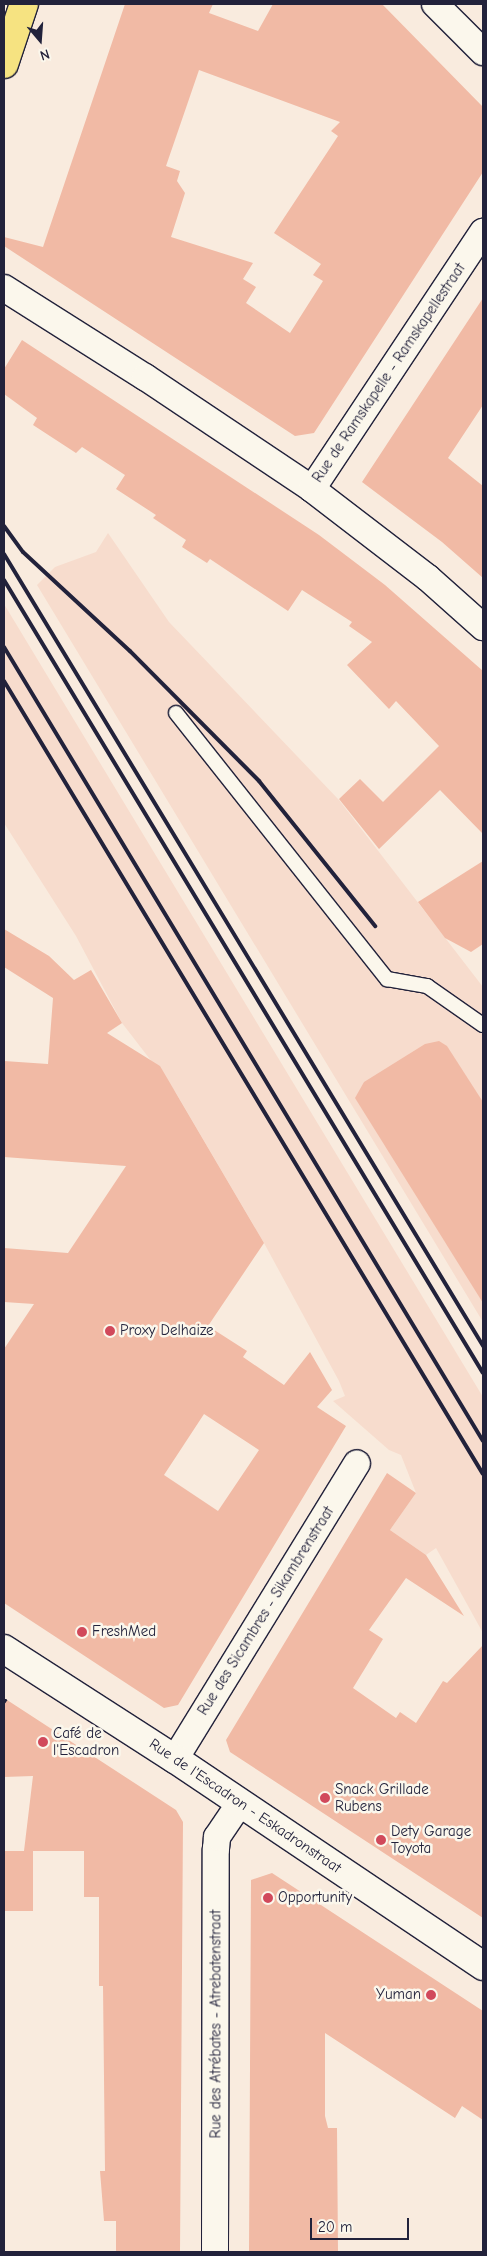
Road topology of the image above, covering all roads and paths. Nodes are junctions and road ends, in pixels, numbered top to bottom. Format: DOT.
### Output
graph roads {
  1 [pos="24,4"];
  2 [pos="435,4"];
  3 [pos="483,52"];
  4 [pos="4,64"];
  5 [pos="483,232"];
  6 [pos="4,288"];
  7 [pos="312,489"];
  8 [pos="483,627"];
  9 [pos="176,713"];
  10 [pos="483,1025"];
  11 [pos="357,1464"];
  12 [pos="4,1649"];
  13 [pos="175,1759"];
  14 [pos="240,1802"];
  15 [pos="483,1966"];
  16 [pos="215,2252"];
  1 -- 4 [label="main road"];
  2 -- 3 [label="street"];
  5 -- 7 [label="street, Rue de Ramskapelle - Ramskapellestraat"];
  6 -- 7 [label="street"];
  7 -- 8 [label="street"];
  9 -- 10 [label="lane"];
  11 -- 13 [label="street, Rue des Sicambres - Sikambrenstraat"];
  12 -- 13 [label="street, Rue de l'Escadron - Eskadronstraat"];
  13 -- 14 [label="street, Rue de l'Escadron - Eskadronstraat"];
  14 -- 15 [label="street, Rue de l'Escadron - Eskadronstraat"];
  14 -- 16 [label="street, Rue des Atrébates - Atrebatenstraat"];
}
